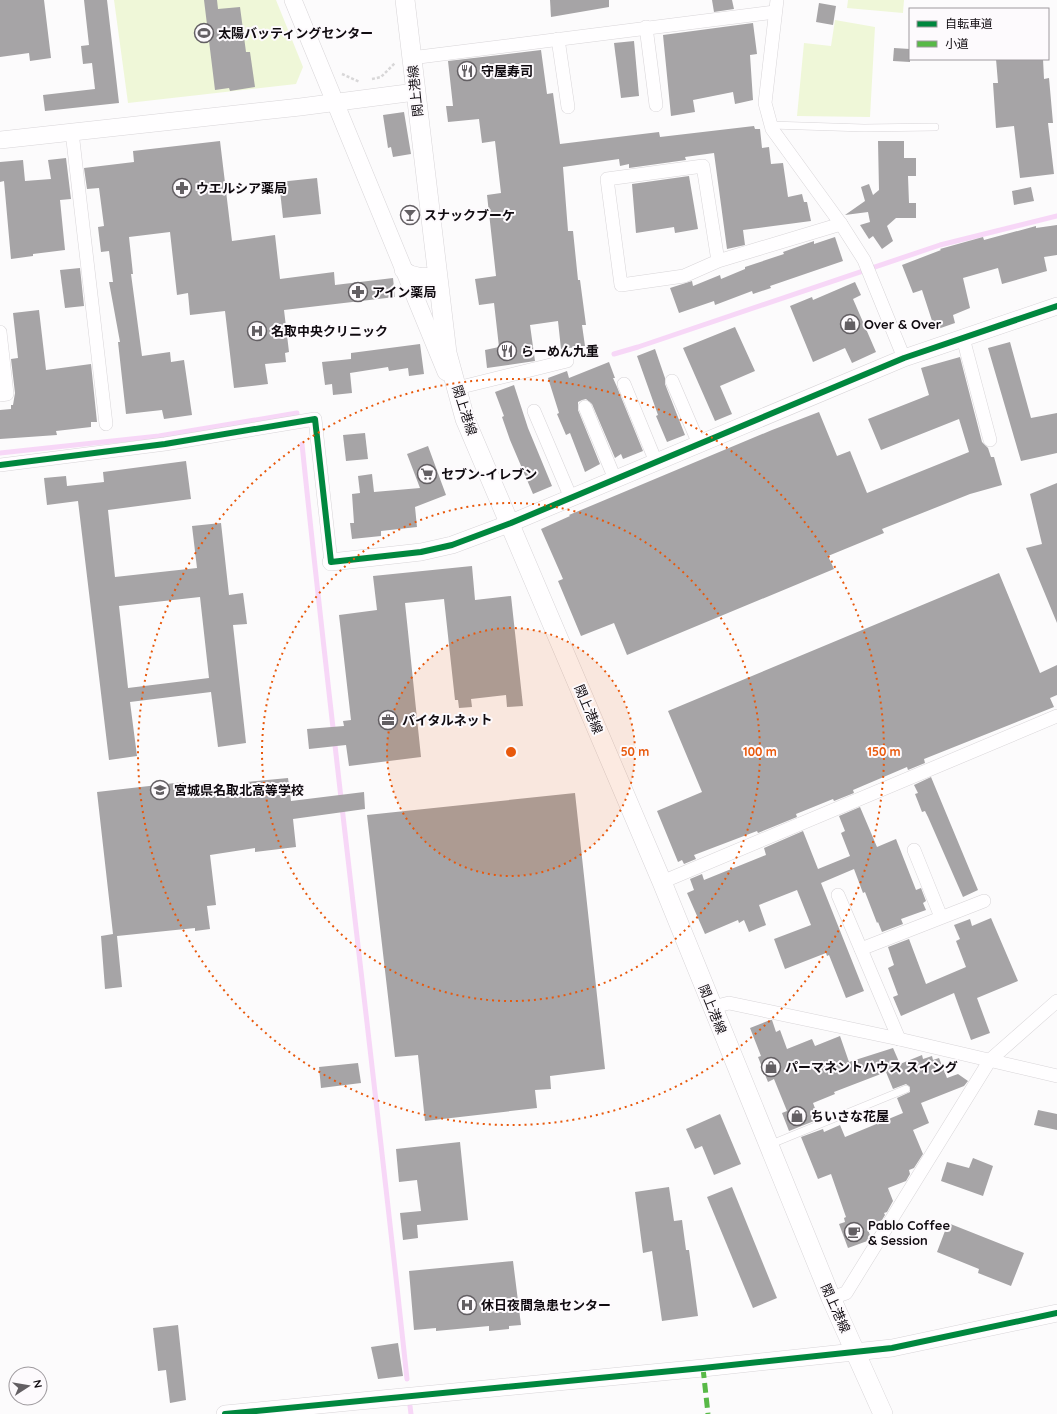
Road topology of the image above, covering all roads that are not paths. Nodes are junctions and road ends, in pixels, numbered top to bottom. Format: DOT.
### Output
graph roads {
  1 [pos="293,0"];
  2 [pos="405,0"];
  3 [pos="776,6"];
  4 [pos="646,27"];
  5 [pos="558,39"];
  6 [pos="403,60"];
  7 [pos="415,92"];
  8 [pos="336,101"];
  9 [pos="656,105"];
  10 [pos="568,107"];
  11 [pos="771,124"];
  12 [pos="935,127"];
  13 [pos="72,132"];
  14 [pos="0,140"];
  15 [pos="841,224"];
  16 [pos="718,261"];
  17 [pos="403,270"];
  18 [pos="438,276"];
  19 [pos="1057,306"];
  20 [pos="0,332"];
  21 [pos="963,338"];
  22 [pos="904,358"];
  23 [pos="567,361"];
  24 [pos="672,381"];
  25 [pos="624,384"];
  26 [pos="457,388"];
  27 [pos="0,395"];
  28 [pos="585,407"];
  29 [pos="534,410"];
  30 [pos="465,419"];
  31 [pos="106,424"];
  32 [pos="990,440"];
  33 [pos="699,444"];
  34 [pos="656,462"];
  35 [pos="0,465"];
  36 [pos="615,479"];
  37 [pos="571,498"];
  38 [pos="511,523"];
  39 [pos="331,562"];
  40 [pos="1057,716"];
  41 [pos="914,850"];
  42 [pos="662,882"];
  43 [pos="838,895"];
  44 [pos="984,901"];
  45 [pos="941,917"];
  46 [pos="861,948"];
  47 [pos="1057,1001"];
  48 [pos="713,1007"];
  49 [pos="899,1039"];
  50 [pos="990,1060"];
  51 [pos="1057,1076"];
  52 [pos="906,1089"];
  53 [pos="769,1145"];
  54 [pos="831,1298"];
  55 [pos="1057,1313"];
  56 [pos="855,1351"];
  57 [pos="226,1414"];
  58 [pos="883,1414"];
  1 -- 8 [label="street"];
  2 -- 6 [label="main road, 閖上港線"];
  3 -- 4 [label="street"];
  3 -- 11 [label="street"];
  4 -- 5 [label="street"];
  4 -- 9 [label="street"];
  5 -- 6 [label="street"];
  5 -- 10 [label="street"];
  6 -- 7 [label="main road, 閖上港線"];
  7 -- 8 [label="street"];
  7 -- 18 [label="main road, 閖上港線"];
  8 -- 13 [label="street"];
  8 -- 17 [label="street"];
  11 -- 12 [label="lane"];
  11 -- 15 [label="street"];
  13 -- 14 [label="street"];
  13 -- 31 [label="street"];
  15 -- 16 [label="street"];
  15 -- 22 [label="street"];
  16 -- 16 [label="street"];
  17 -- 18 [label="street"];
  17 -- 30 [label="street"];
  18 -- 26 [label="main road, 閖上港線"];
  19 -- 21 [label="street"];
  20 -- 27 [label="street"];
  21 -- 22 [label="street"];
  21 -- 32 [label="street"];
  22 -- 33 [label="street"];
  23 -- 26 [label="street"];
  24 -- 33 [label="street"];
  25 -- 34 [label="street"];
  26 -- 30 [label="main road, 閖上港線"];
  28 -- 36 [label="street"];
  29 -- 37 [label="street"];
  30 -- 38 [label="main road, 閖上港線"];
  33 -- 34 [label="street"];
  34 -- 36 [label="street"];
  35 -- 39 [label="street"];
  36 -- 37 [label="street"];
  37 -- 38 [label="street"];
  38 -- 39 [label="street"];
  38 -- 42 [label="main road, 閖上港線"];
  40 -- 42 [label="street"];
  41 -- 45 [label="street"];
  42 -- 48 [label="main road, 閖上港線"];
  43 -- 46 [label="street"];
  44 -- 45 [label="street"];
  45 -- 46 [label="street"];
  46 -- 49 [label="street"];
  47 -- 50 [label="street"];
  48 -- 49 [label="street"];
  48 -- 53 [label="main road, 閖上港線"];
  49 -- 50 [label="street"];
  50 -- 51 [label="street"];
  50 -- 54 [label="street"];
  52 -- 53 [label="lane"];
  53 -- 54 [label="main road, 閖上港線"];
  54 -- 56 [label="main road, 閖上港線"];
  55 -- 56 [label="street"];
  56 -- 57 [label="street"];
  56 -- 58 [label="main road, 閖上港線"];
}
